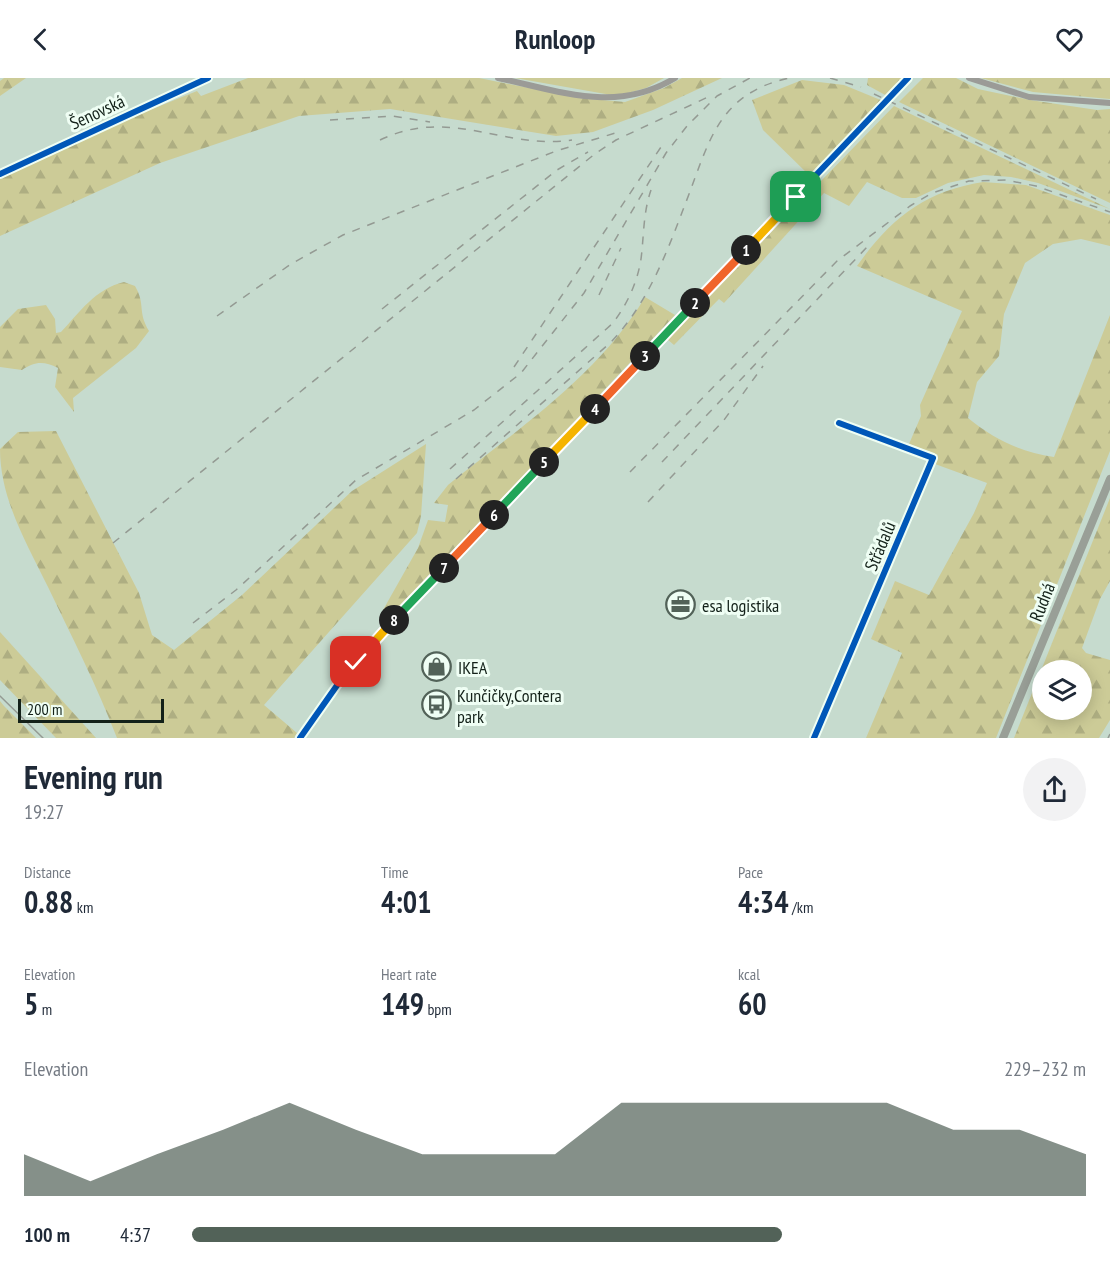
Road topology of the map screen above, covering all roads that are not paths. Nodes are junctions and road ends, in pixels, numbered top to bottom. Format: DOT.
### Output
graph roads {
  1 [pos="208,78"];
  2 [pos="498,78"];
  3 [pos="675,78"];
  4 [pos="908,78"];
  5 [pos="969,78"];
  6 [pos="1110,103"];
  7 [pos="0,174"];
  8 [pos="839,423"];
  9 [pos="1110,478"];
  10 [pos="300,738"];
  11 [pos="814,738"];
  12 [pos="1004,738"];
  1 -- 7 [label="street, Šenovská"];
  2 -- 3 [label="street"];
  4 -- 10 [label="street"];
  5 -- 6 [label="street"];
  8 -- 11 [label="street, Střádalů"];
  9 -- 12 [label="main road, Rudná"];
}
